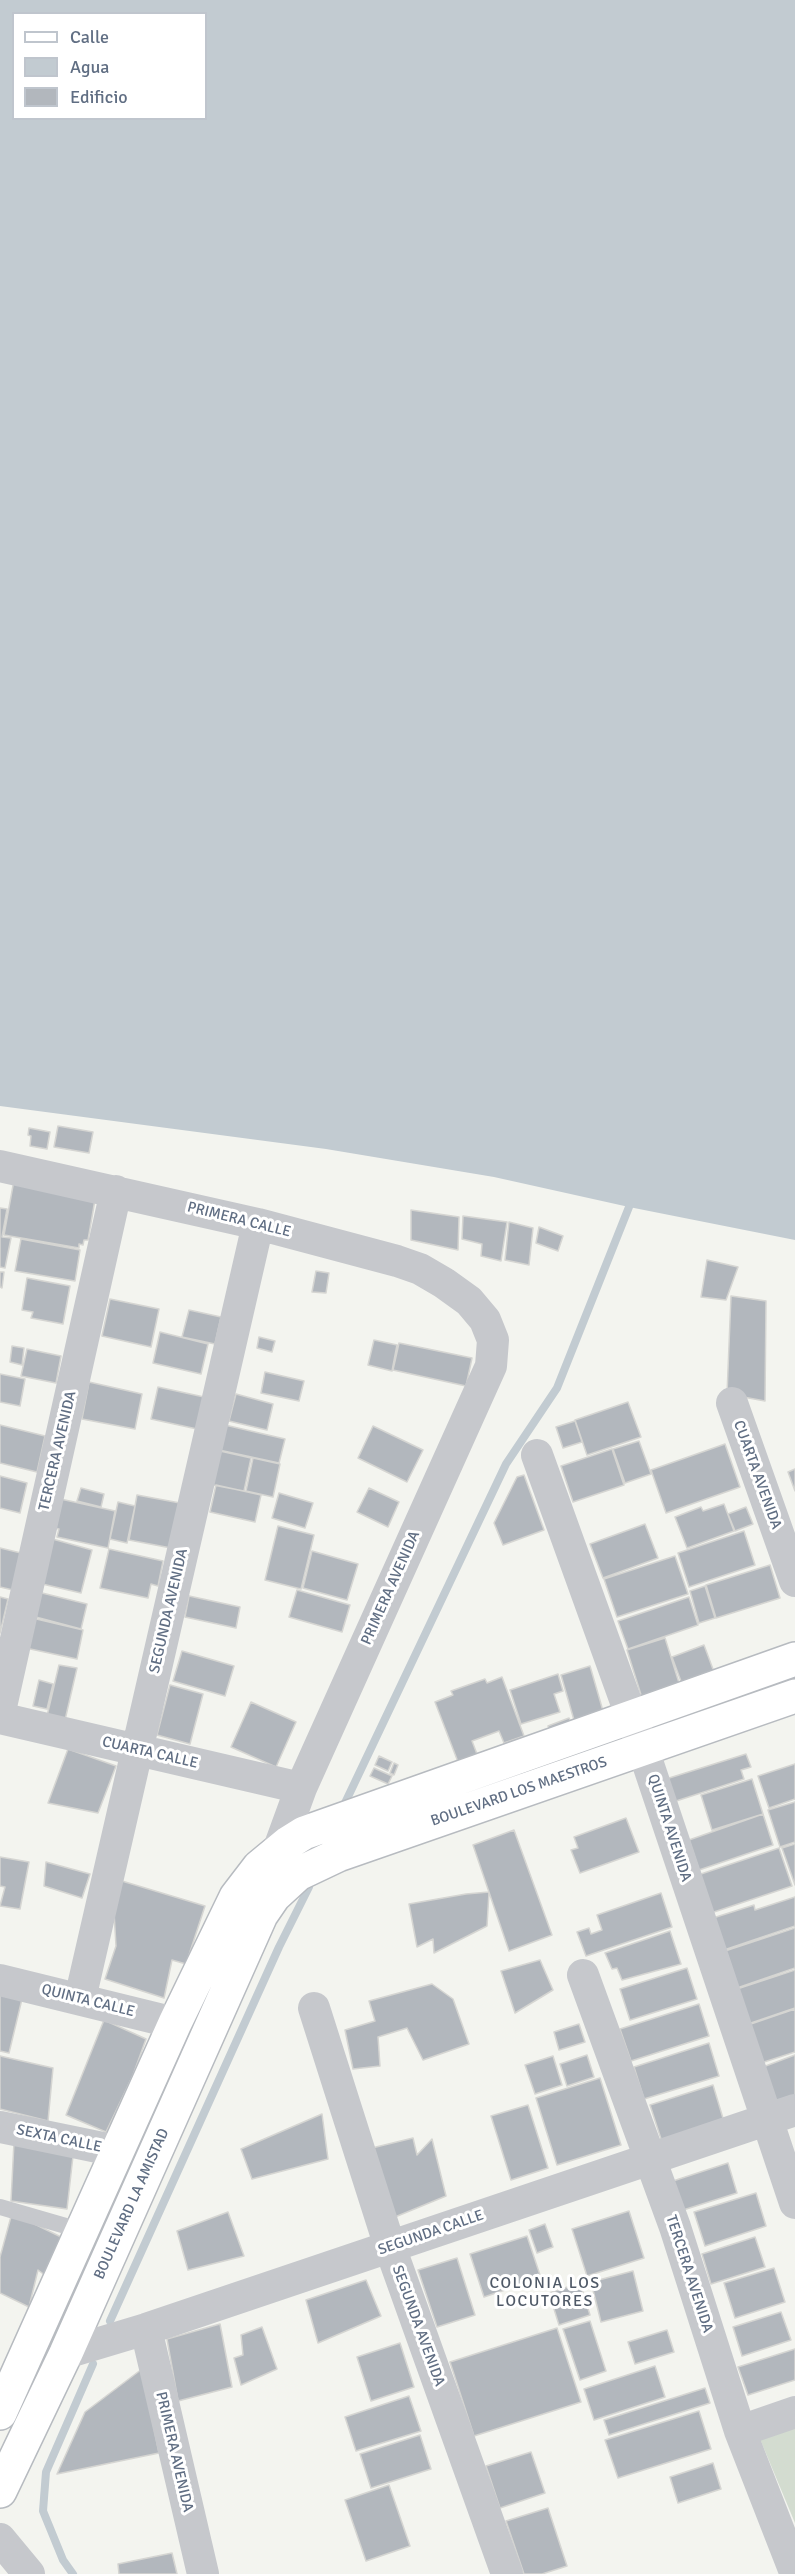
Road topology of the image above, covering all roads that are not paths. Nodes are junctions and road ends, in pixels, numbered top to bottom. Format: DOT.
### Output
graph roads {
  1 [pos="0,1166"];
  2 [pos="116,1191"];
  3 [pos="258,1224"];
  4 [pos="469,1301"];
  5 [pos="732,1403"];
  6 [pos="537,1455"];
  7 [pos="795,1581"];
  8 [pos="795,1659"];
  9 [pos="795,1696"];
  10 [pos="0,1711"];
  11 [pos="632,1718"];
  12 [pos="0,1719"];
  13 [pos="643,1749"];
  14 [pos="136,1750"];
  15 [pos="301,1788"];
  16 [pos="288,1862"];
  17 [pos="261,1916"];
  18 [pos="583,1976"];
  19 [pos="0,1980"];
  20 [pos="80,1999"];
  21 [pos="314,2008"];
  22 [pos="175,2023"];
  23 [pos="781,2114"];
  24 [pos="0,2127"];
  25 [pos="117,2151"];
  26 [pos="651,2158"];
  27 [pos="795,2203"];
  28 [pos="0,2206"];
  29 [pos="83,2231"];
  30 [pos="390,2247"];
  31 [pos="146,2329"];
  32 [pos="66,2353"];
  33 [pos="795,2412"];
  34 [pos="0,2413"];
  35 [pos="740,2431"];
  36 [pos="0,2491"];
  37 [pos="0,2539"];
  38 [pos="795,2572"];
  39 [pos="29,2574"];
  40 [pos="203,2574"];
  41 [pos="507,2574"];
  1 -- 2 [label="street, PRIMERA CALLE"];
  2 -- 3 [label="street, PRIMERA CALLE"];
  2 -- 10 [label="street, TERCERA AVENIDA"];
  3 -- 4 [label="street, PRIMERA CALLE"];
  3 -- 14 [label="street, SEGUNDA AVENIDA"];
  4 -- 15 [label="street, PRIMERA AVENIDA"];
  5 -- 7 [label="street, CUARTA AVENIDA"];
  6 -- 11 [label="street, QUINTA AVENIDA"];
  8 -- 11 [label="street, BOULEVARD LOS MAESTROS"];
  9 -- 13 [label="street, BOULEVARD LOS MAESTROS"];
  11 -- 13 [label="street, QUINTA AVENIDA"];
  11 -- 16 [label="street, BOULEVARD LOS MAESTROS"];
  12 -- 14 [label="street, CUARTA CALLE"];
  13 -- 16 [label="street, BOULEVARD LOS MAESTROS"];
  13 -- 23 [label="street, QUINTA AVENIDA"];
  14 -- 15 [label="street, CUARTA CALLE"];
  14 -- 20 [label="street, SEGUNDA AVENIDA"];
  15 -- 16 [label="street, PRIMERA AVENIDA"];
  16 -- 17 [label="street, BOULEVARD LOS MAESTROS"];
  16 -- 22 [label="street"];
  17 -- 32 [label="street, BOULEVARD LA AMISTAD"];
  18 -- 26 [label="street, TERCERA AVENIDA"];
  19 -- 20 [label="street, QUINTA CALLE"];
  20 -- 22 [label="street, QUINTA CALLE"];
  21 -- 30 [label="street, SEGUNDA AVENIDA"];
  22 -- 25 [label="street"];
  23 -- 26 [label="street, SEGUNDA CALLE"];
  23 -- 27 [label="street, QUINTA AVENIDA"];
  24 -- 25 [label="street, SEXTA CALLE"];
  25 -- 29 [label="street"];
  26 -- 30 [label="street, SEGUNDA CALLE"];
  26 -- 35 [label="street, TERCERA AVENIDA"];
  28 -- 29 [label="lane"];
  29 -- 34 [label="street"];
  30 -- 31 [label="street, SEGUNDA CALLE"];
  30 -- 41 [label="street, SEGUNDA AVENIDA"];
  31 -- 32 [label="street, SEGUNDA CALLE"];
  31 -- 40 [label="street, PRIMERA AVENIDA"];
  32 -- 36 [label="street, BOULEVARD LA AMISTAD"];
  33 -- 35 [label="street"];
  35 -- 38 [label="street, TERCERA AVENIDA"];
  37 -- 39 [label="street"];
}
